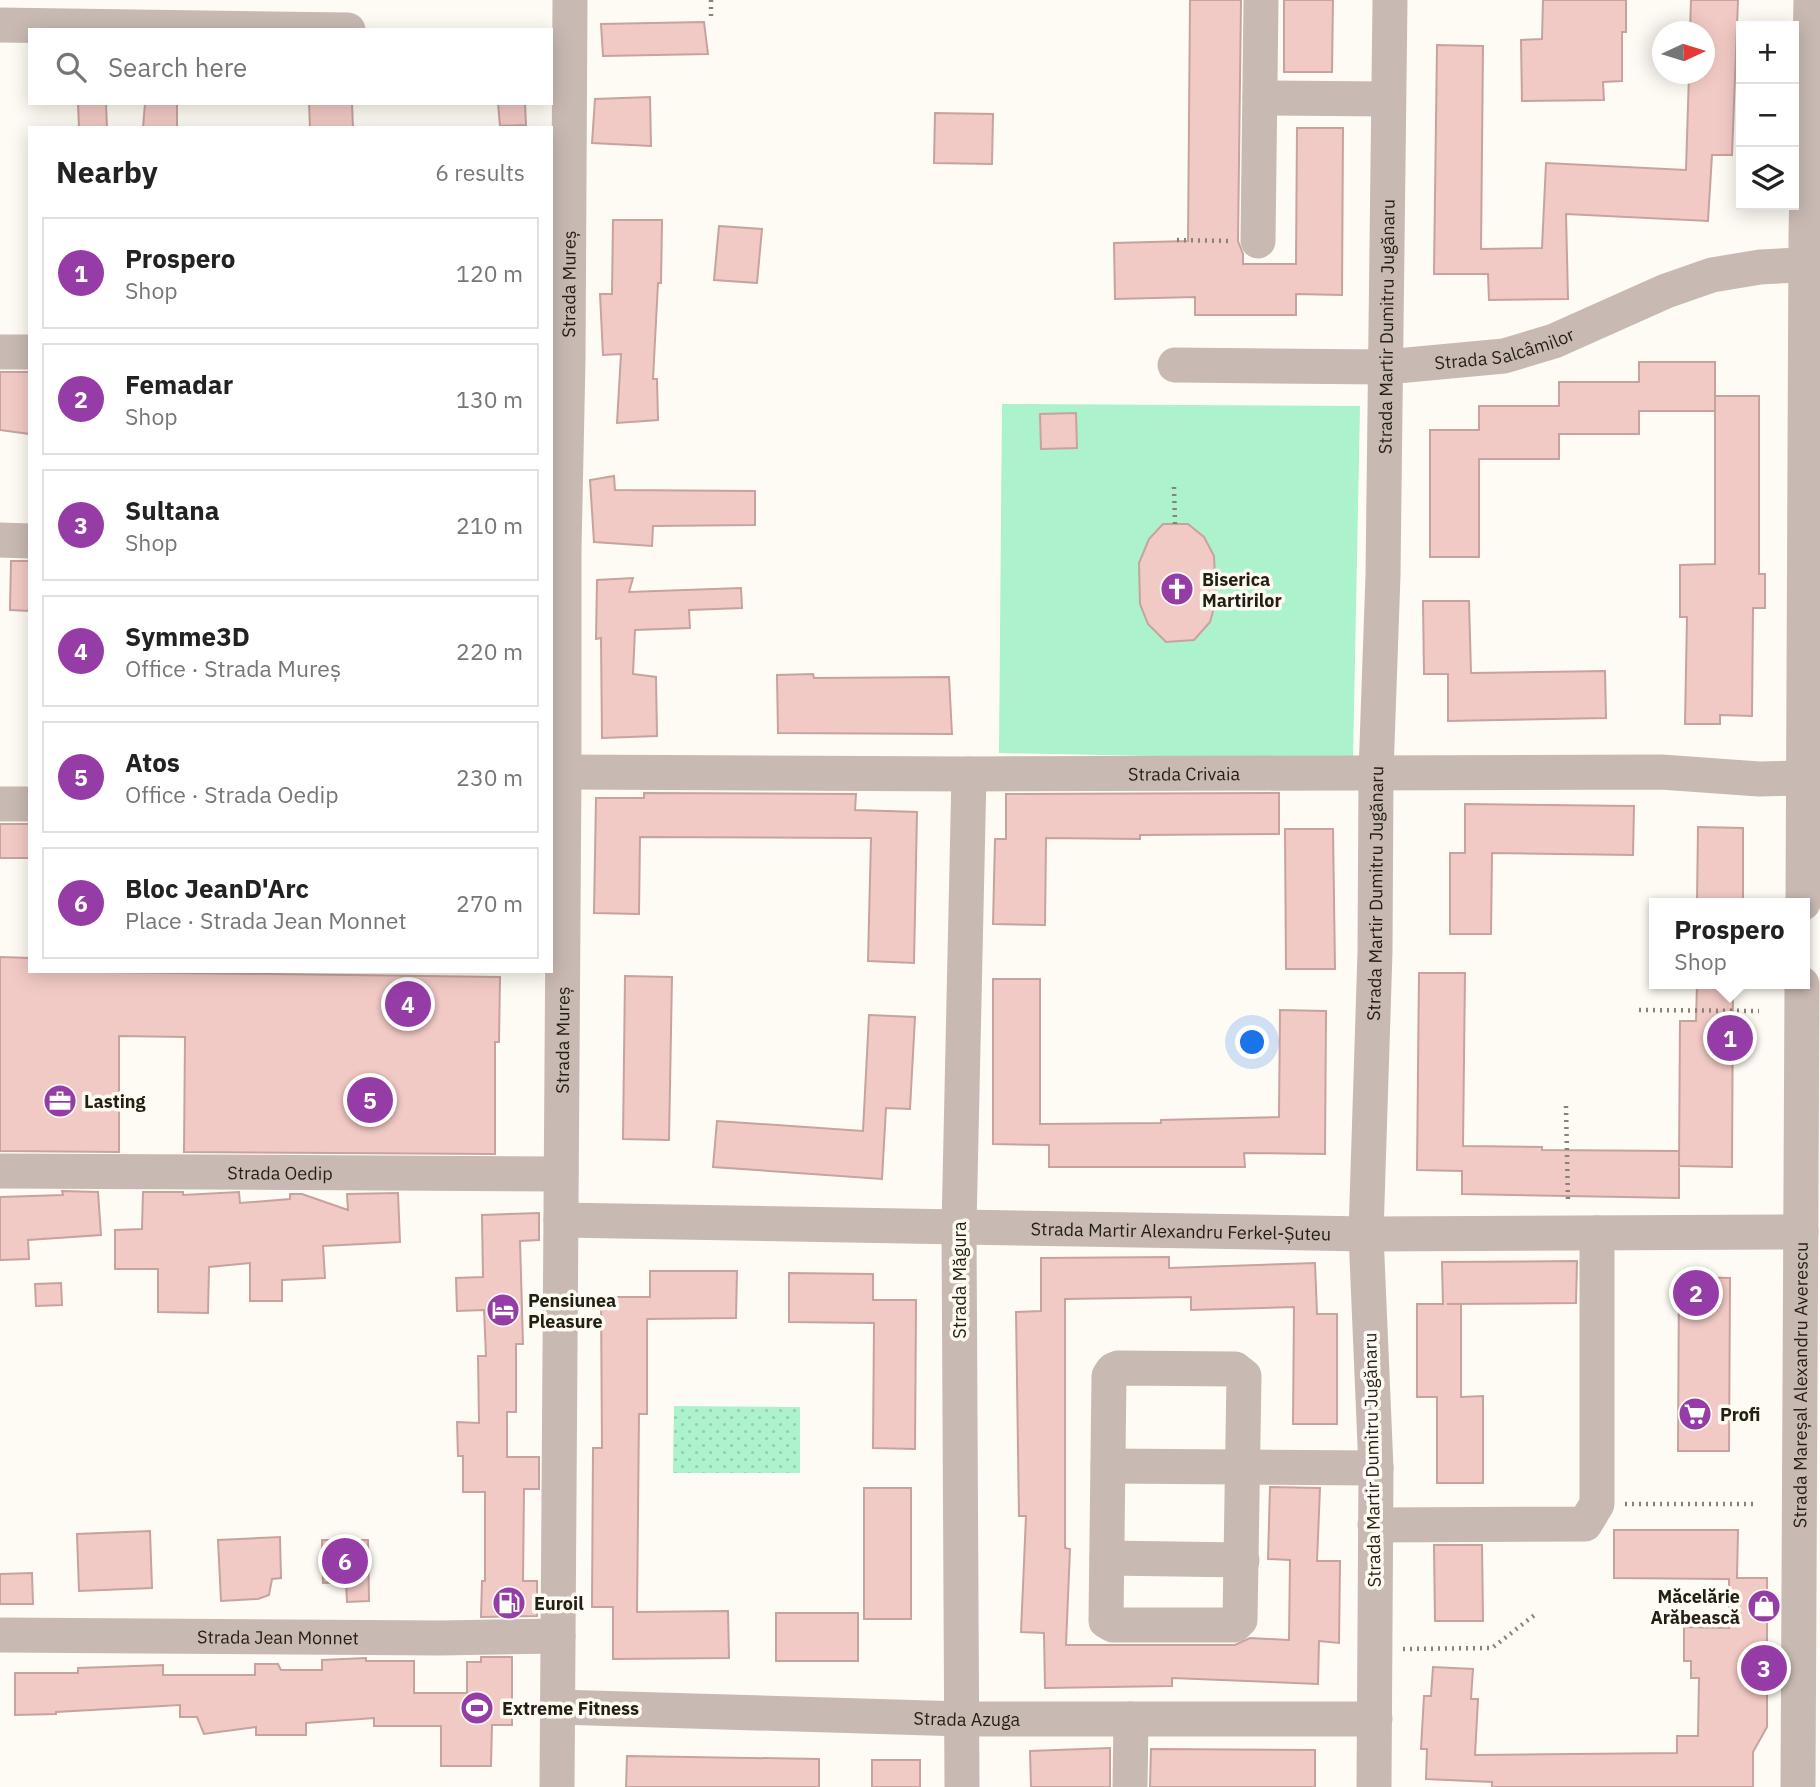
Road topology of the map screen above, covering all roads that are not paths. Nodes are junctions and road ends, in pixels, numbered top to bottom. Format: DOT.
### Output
graph roads {
  1 [pos="1261,0"];
  2 [pos="1390,0"];
  3 [pos="1811,0"];
  4 [pos="564,22"];
  5 [pos="0,25"];
  6 [pos="209,28"];
  7 [pos="1260,98"];
  8 [pos="1388,99"];
  9 [pos="1258,241"];
  10 [pos="1813,264"];
  11 [pos="0,352"];
  12 [pos="28,352"];
  13 [pos="560,360"];
  14 [pos="1175,365"];
  15 [pos="1386,367"];
  16 [pos="0,540"];
  17 [pos="28,541"];
  18 [pos="557,550"];
  19 [pos="1377,773"];
  20 [pos="969,774"];
  21 [pos="1803,778"];
  22 [pos="560,791"];
  23 [pos="0,804"];
  24 [pos="28,804"];
  25 [pos="1802,898"];
  26 [pos="1802,989"];
  27 [pos="0,1171"];
  28 [pos="561,1174"];
  29 [pos="561,1220"];
  30 [pos="958,1227"];
  31 [pos="1801,1231"];
  32 [pos="1583,1233"];
  33 [pos="1366,1234"];
  34 [pos="1810,1326"];
  35 [pos="1108,1466"];
  36 [pos="1243,1467"];
  37 [pos="1376,1468"];
  38 [pos="1375,1525"];
  39 [pos="1107,1558"];
  40 [pos="1242,1560"];
  41 [pos="0,1635"];
  42 [pos="558,1636"];
  43 [pos="557,1707"];
  44 [pos="963,1719"];
  45 [pos="1131,1719"];
  46 [pos="1375,1719"];
  47 [pos="557,1787"];
  48 [pos="962,1787"];
  49 [pos="1130,1787"];
  50 [pos="1374,1787"];
  51 [pos="1798,1787"];
  1 -- 7 [label="street"];
  2 -- 8 [label="street, Strada Martir Dumitru Jugănaru"];
  3 -- 10 [label="street"];
  4 -- 13 [label="street, Strada Mureș"];
  5 -- 6 [label="street"];
  7 -- 8 [label="street"];
  7 -- 9 [label="street"];
  8 -- 15 [label="street, Strada Martir Dumitru Jugănaru"];
  10 -- 15 [label="street, Strada Salcâmilor"];
  10 -- 21 [label="street"];
  11 -- 12 [label="street"];
  13 -- 18 [label="street, Strada Mureș"];
  14 -- 15 [label="street, Strada Salcâmilor"];
  15 -- 19 [label="street, Strada Martir Dumitru Jugănaru"];
  16 -- 17 [label="street"];
  18 -- 22 [label="street, Strada Mureș"];
  19 -- 20 [label="street, Strada Crivaia"];
  19 -- 21 [label="street, Strada Crivaia"];
  19 -- 33 [label="street, Strada Martir Dumitru Jugănaru"];
  20 -- 22 [label="street, Strada Crivaia"];
  20 -- 30 [label="street, Strada Măgura"];
  21 -- 25 [label="street"];
  22 -- 28 [label="street, Strada Mureș"];
  23 -- 24 [label="street"];
  26 -- 31 [label="street, Strada Mareșal Alexandru Averescu"];
  27 -- 28 [label="street, Strada Oedip"];
  28 -- 29 [label="street, Strada Mureș"];
  29 -- 30 [label="street, Strada Martir Alexandru Ferkel-Șuteu"];
  29 -- 42 [label="street, Strada Mureș"];
  30 -- 33 [label="street, Strada Martir Alexandru Ferkel-Șuteu"];
  30 -- 44 [label="street, Strada Măgura"];
  31 -- 32 [label="street, Strada Martir Alexandru Ferkel-Șuteu"];
  31 -- 34 [label="street, Strada Mareșal Alexandru Averescu"];
  32 -- 33 [label="street, Strada Martir Alexandru Ferkel-Șuteu"];
  32 -- 38 [label="street"];
  33 -- 37 [label="street, Strada Martir Dumitru Jugănaru"];
  34 -- 51 [label="street, Strada Mareșal Alexandru Averescu"];
  35 -- 36 [label="street"];
  35 -- 36 [label="street"];
  35 -- 39 [label="street"];
  36 -- 37 [label="street"];
  36 -- 40 [label="street"];
  37 -- 38 [label="street, Strada Martir Dumitru Jugănaru"];
  38 -- 46 [label="street, Strada Martir Dumitru Jugănaru"];
  39 -- 40 [label="street"];
  39 -- 40 [label="street"];
  41 -- 42 [label="street, Strada Jean Monnet"];
  42 -- 43 [label="street, Strada Mureș"];
  43 -- 44 [label="street, Strada Azuga"];
  43 -- 47 [label="street, Strada Mureș"];
  44 -- 45 [label="street, Strada Azuga"];
  44 -- 48 [label="street, Strada Măgura"];
  45 -- 46 [label="street, Strada Azuga"];
  45 -- 49 [label="street"];
  46 -- 50 [label="street, Strada Martir Dumitru Jugănaru"];
}
